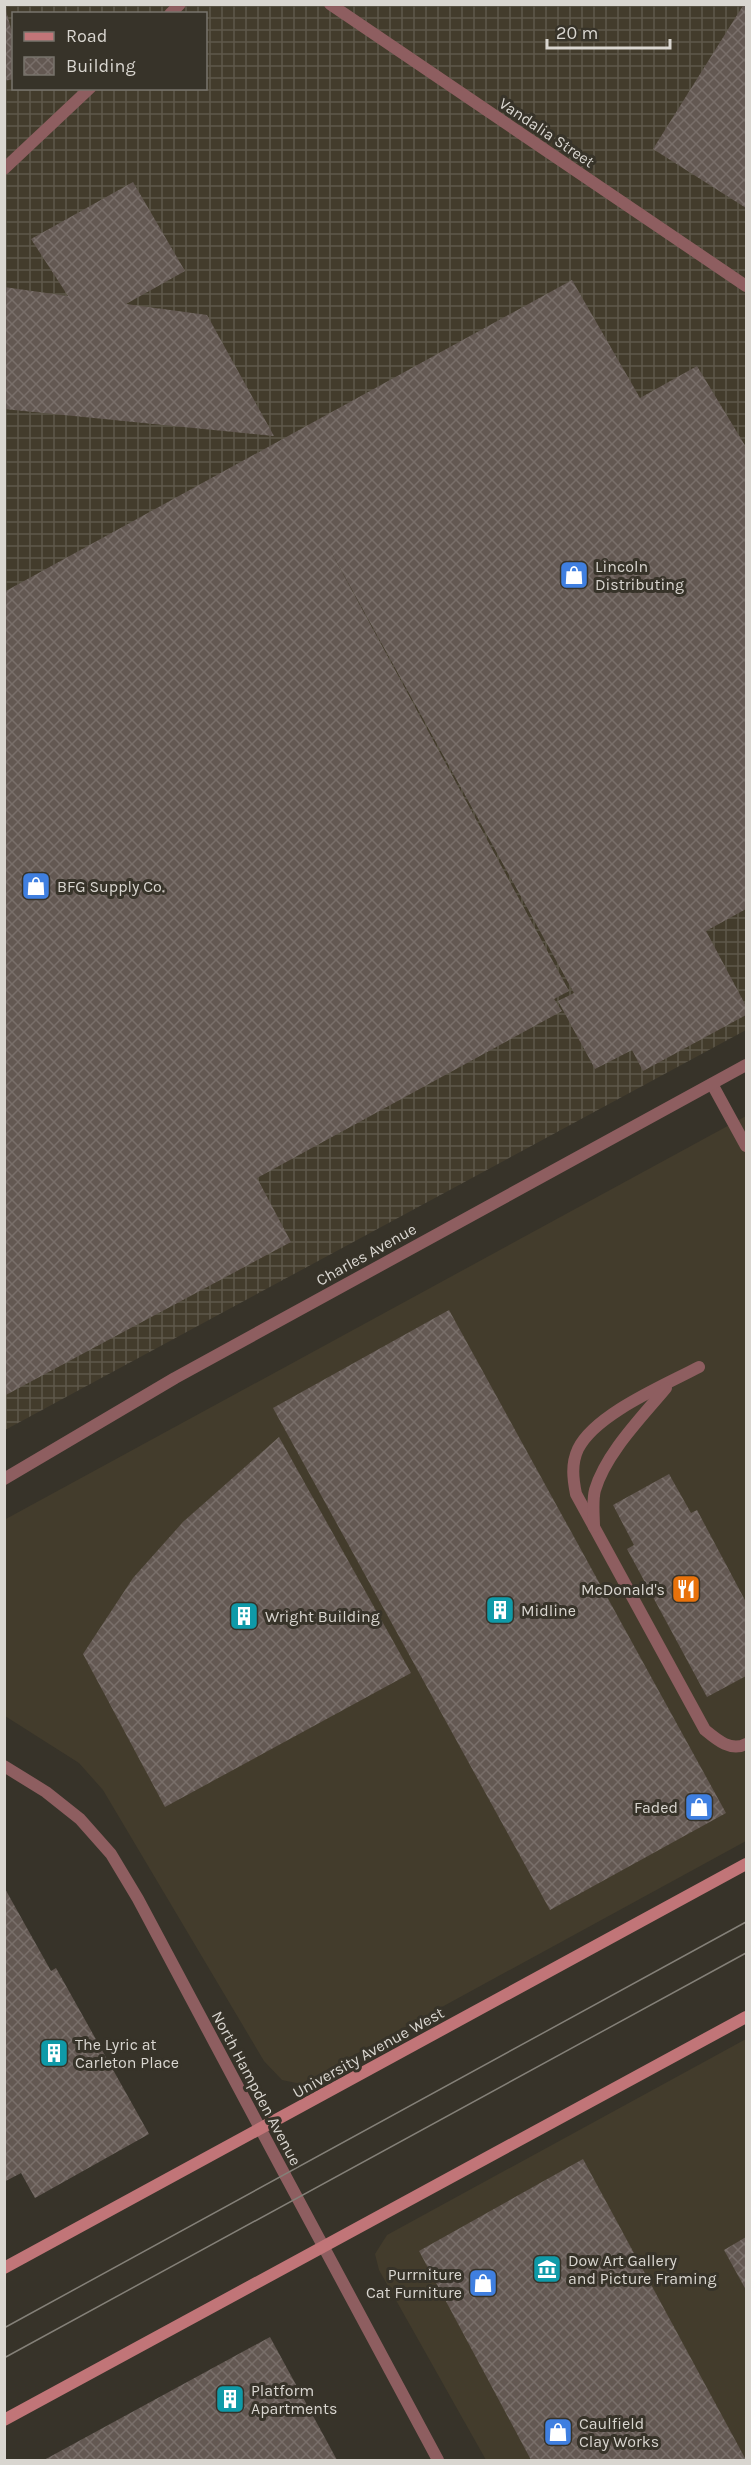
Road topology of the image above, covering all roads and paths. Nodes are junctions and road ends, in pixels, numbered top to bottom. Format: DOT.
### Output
graph roads {
  1 [pos="330,4"];
  2 [pos="88,90"];
  3 [pos="4,169"];
  4 [pos="747,286"];
  5 [pos="747,1065"];
  6 [pos="712,1084"];
  7 [pos="747,1146"];
  8 [pos="699,1366"];
  9 [pos="671,1382"];
  10 [pos="4,1479"];
  11 [pos="594,1527"];
  12 [pos="747,1743"];
  13 [pos="4,1766"];
  14 [pos="747,1864"];
  15 [pos="747,2017"];
  16 [pos="262,2129"];
  17 [pos="322,2246"];
  18 [pos="4,2268"];
  19 [pos="4,2420"];
  20 [pos="438,2460"];
  1 -- 4 [label="street, Vandalia Street"];
  2 -- 3 [label="street"];
  5 -- 6 [label="street, Charles Avenue"];
  6 -- 7 [label="street"];
  6 -- 10 [label="street, Charles Avenue"];
  8 -- 9 [label="street"];
  9 -- 11 [label="street"];
  9 -- 11 [label="street"];
  11 -- 12 [label="street"];
  13 -- 16 [label="street, North Hampden Avenue"];
  14 -- 16 [label="main road, University Avenue West"];
  15 -- 17 [label="main road"];
  16 -- 17 [label="street, North Hampden Avenue"];
  16 -- 18 [label="main road, University Avenue West"];
  17 -- 19 [label="main road"];
  17 -- 20 [label="street, North Hampden Avenue"];
}
